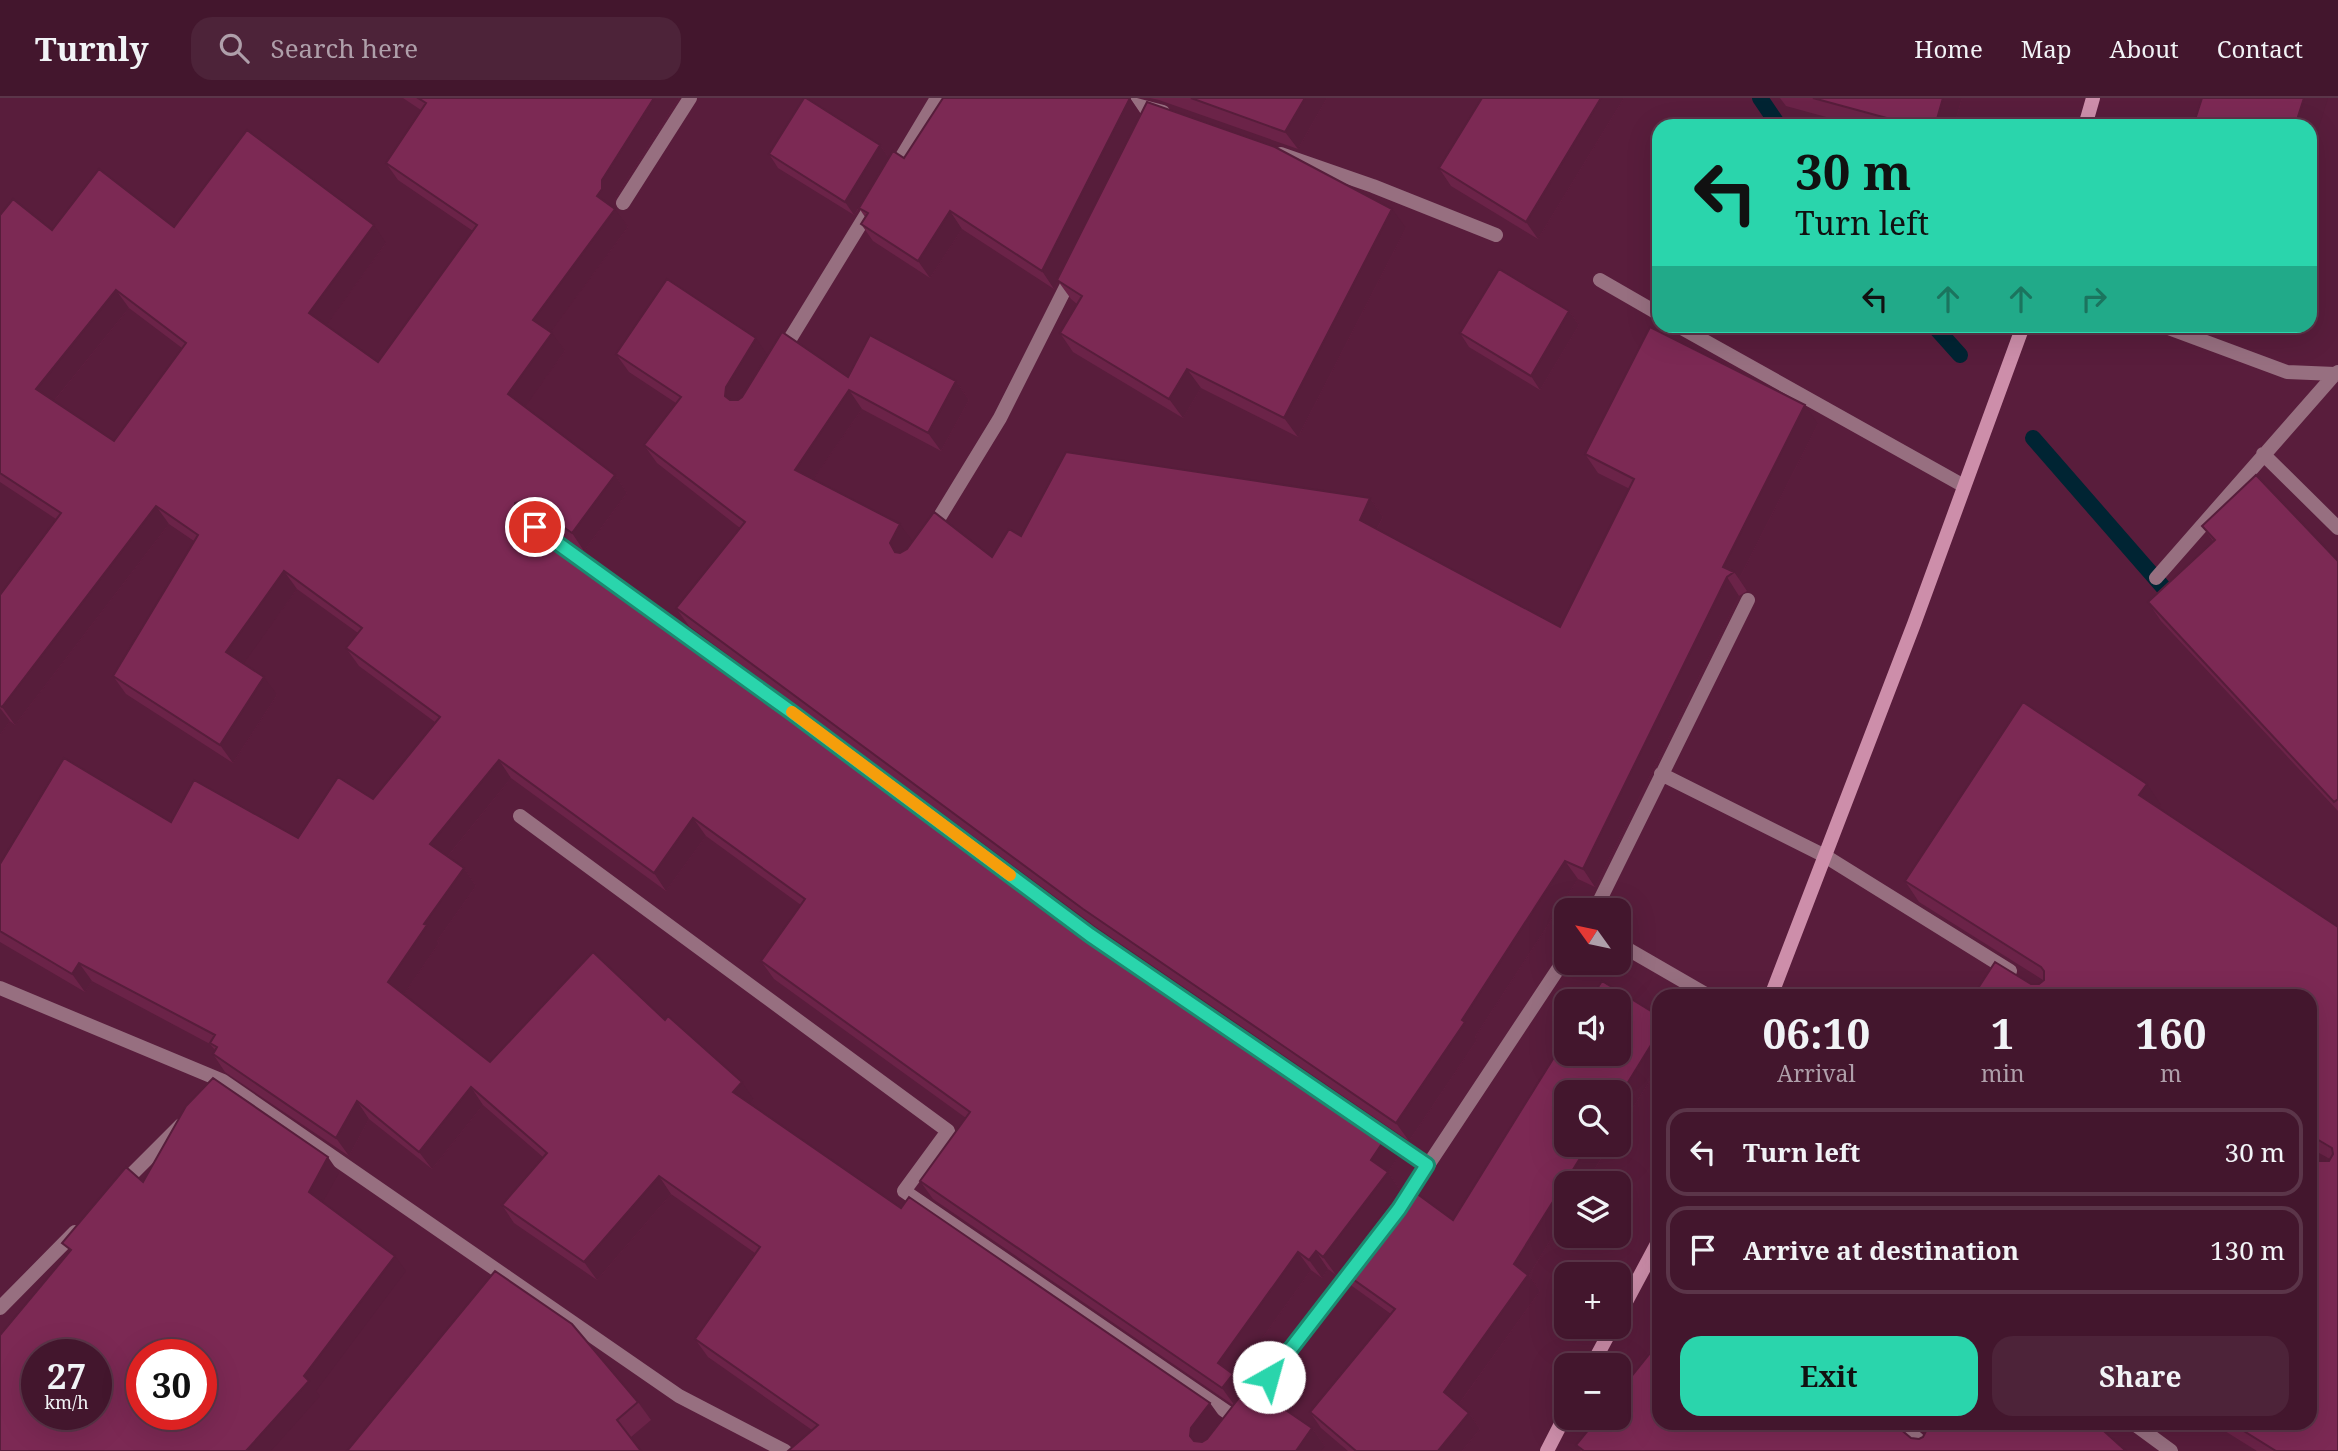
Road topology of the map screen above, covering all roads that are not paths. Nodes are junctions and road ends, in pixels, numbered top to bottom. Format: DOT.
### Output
graph roads {
  1 [pos="690,98"];
  2 [pos="937,98"];
  3 [pos="1109,98"];
  4 [pos="2093,98"];
  5 [pos="1182,118"];
  6 [pos="2087,119"];
  7 [pos="1271,150"];
  8 [pos="623,203"];
  9 [pos="1496,235"];
  10 [pos="1081,257"];
  11 [pos="1600,280"];
  12 [pos="1652,310"];
  13 [pos="1691,333"];
  14 [pos="2020,333"];
  15 [pos="2182,333"];
  16 [pos="775,364"];
  17 [pos="2336,373"];
  18 [pos="2263,454"];
  19 [pos="1964,486"];
  20 [pos="535,527"];
  21 [pos="2338,528"];
  22 [pos="925,540"];
  23 [pos="2156,578"];
  24 [pos="1748,600"];
  25 [pos="1661,774"];
  26 [pos="520,816"];
  27 [pos="1825,856"];
  28 [pos="1601,898"];
  29 [pos="1631,951"];
  30 [pos="1554,975"];
  31 [pos="2026,981"];
  32 [pos="0,988"];
  33 [pos="1697,989"];
  34 [pos="1773,989"];
  35 [pos="223,1081"];
  36 [pos="1427,1165"];
  37 [pos="107,1200"];
  38 [pos="87,1220"];
  39 [pos="1390,1220"];
  40 [pos="1365,1253"];
  41 [pos="1652,1253"];
  42 [pos="1631,1292"];
  43 [pos="0,1308"];
  44 [pos="1559,1430"];
  45 [pos="1907,1430"];
  46 [pos="2142,1430"];
  47 [pos="1550,1450"];
  48 [pos="785,1451"];
  49 [pos="1931,1451"];
  50 [pos="2171,1451"];
  1 -- 8 [label="street"];
  2 -- 16 [label="street"];
  3 -- 5 [label="street"];
  4 -- 6 [label="street"];
  7 -- 9 [label="street"];
  10 -- 22 [label="street"];
  11 -- 12 [label="street"];
  13 -- 19 [label="street"];
  14 -- 19 [label="street"];
  15 -- 17 [label="street"];
  17 -- 18 [label="street"];
  18 -- 21 [label="street"];
  18 -- 23 [label="street"];
  19 -- 27 [label="street"];
  20 -- 36 [label="street"];
  24 -- 25 [label="street"];
  25 -- 27 [label="street"];
  25 -- 28 [label="street"];
  26 -- 40 [label="street"];
  27 -- 31 [label="street"];
  27 -- 34 [label="street"];
  29 -- 33 [label="street"];
  30 -- 36 [label="street"];
  32 -- 35 [label="street"];
  35 -- 37 [label="street"];
  35 -- 48 [label="street"];
  36 -- 39 [label="street"];
  38 -- 43 [label="street"];
  41 -- 42 [label="street"];
  44 -- 47 [label="street"];
  45 -- 49 [label="street"];
  46 -- 50 [label="street"];
}
